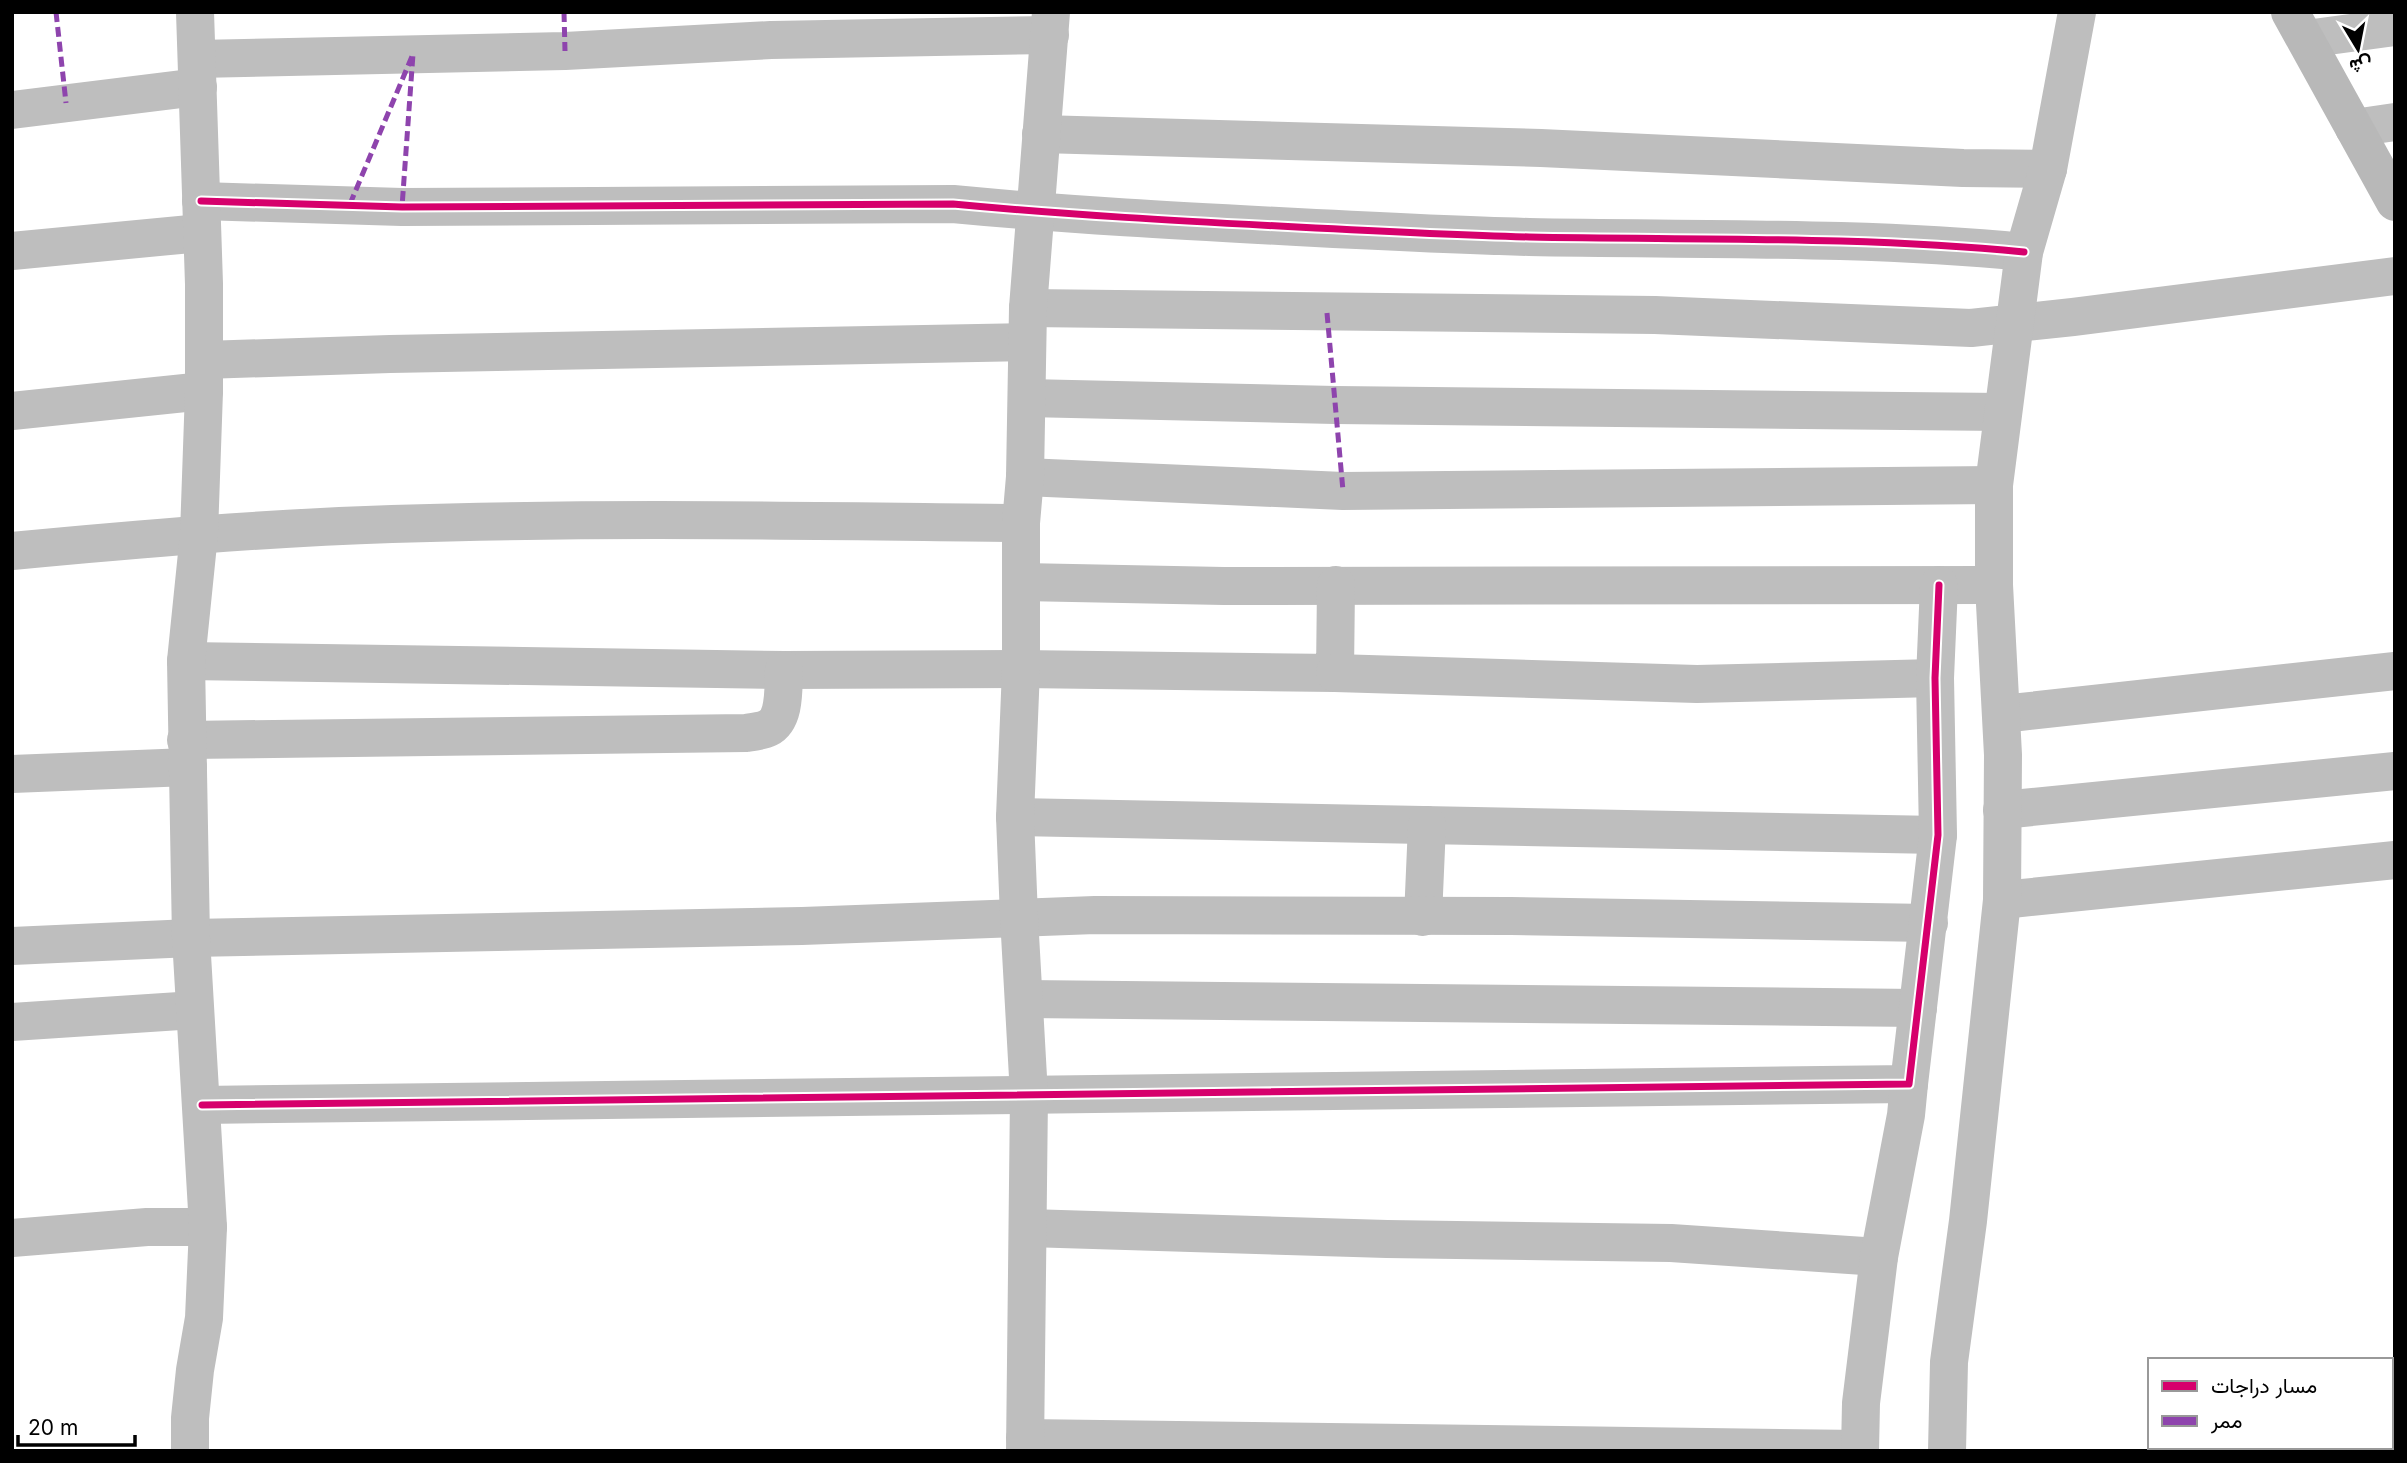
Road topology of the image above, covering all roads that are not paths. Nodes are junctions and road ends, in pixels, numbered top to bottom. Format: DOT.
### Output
graph roads {
  1 [pos="195,12"];
  2 [pos="2077,12"];
  3 [pos="1051,24"];
  4 [pos="771,26"];
  5 [pos="2298,26"];
  6 [pos="2395,27"];
  7 [pos="198,73"];
  8 [pos="12,110"];
  9 [pos="2395,122"];
  10 [pos="2354,128"];
  11 [pos="1041,134"];
  12 [pos="2049,169"];
  13 [pos="2395,202"];
  14 [pos="1035,212"];
  15 [pos="201,217"];
  16 [pos="12,251"];
  17 [pos="2024,252"];
  18 [pos="2395,276"];
  19 [pos="2014,324"];
  20 [pos="1027,325"];
  21 [pos="204,375"];
  22 [pos="1027,398"];
  23 [pos="12,411"];
  24 [pos="2003,412"];
  25 [pos="1025,477"];
  26 [pos="1994,485"];
  27 [pos="1021,523"];
  28 [pos="199,534"];
  29 [pos="12,551"];
  30 [pos="1021,582"];
  31 [pos="1336,585"];
  32 [pos="1939,585"];
  33 [pos="1994,585"];
  34 [pos="186,661"];
  35 [pos="1021,669"];
  36 [pos="784,670"];
  37 [pos="2395,671"];
  38 [pos="1335,673"];
  39 [pos="1936,678"];
  40 [pos="2002,714"];
  41 [pos="187,753"];
  42 [pos="2395,771"];
  43 [pos="12,774"];
  44 [pos="2001,810"];
  45 [pos="1015,817"];
  46 [pos="1427,825"];
  47 [pos="1938,835"];
  48 [pos="2395,860"];
  49 [pos="2002,900"];
  50 [pos="1423,916"];
  51 [pos="1019,917"];
  52 [pos="1929,923"];
  53 [pos="191,939"];
  54 [pos="12,946"];
  55 [pos="1025,999"];
  56 [pos="1917,1008"];
  57 [pos="195,1010"];
  58 [pos="12,1022"];
  59 [pos="1909,1084"];
  60 [pos="1030,1095"];
  61 [pos="202,1105"];
  62 [pos="208,1227"];
  63 [pos="1028,1228"];
  64 [pos="12,1238"];
  65 [pos="1879,1256"];
  66 [pos="1025,1444"];
  67 [pos="1860,1450"];
  68 [pos="190,1451"];
  69 [pos="1947,1451"];
  1 -- 7 [label="street"];
  2 -- 12 [label="street"];
  3 -- 4 [label="street"];
  3 -- 11 [label="street"];
  4 -- 7 [label="street"];
  5 -- 6 [label="street"];
  5 -- 10 [label="main road"];
  7 -- 8 [label="street"];
  7 -- 15 [label="street"];
  9 -- 10 [label="street"];
  10 -- 13 [label="main road"];
  11 -- 12 [label="street"];
  11 -- 14 [label="street"];
  12 -- 17 [label="street"];
  14 -- 15 [label="street"];
  14 -- 17 [label="street"];
  14 -- 20 [label="street"];
  15 -- 16 [label="street"];
  15 -- 21 [label="street"];
  17 -- 19 [label="street"];
  18 -- 19 [label="street"];
  19 -- 20 [label="street"];
  19 -- 24 [label="street"];
  20 -- 21 [label="street"];
  20 -- 22 [label="street"];
  21 -- 23 [label="street"];
  21 -- 28 [label="street"];
  22 -- 24 [label="street"];
  22 -- 25 [label="street"];
  24 -- 26 [label="street"];
  25 -- 26 [label="street"];
  25 -- 27 [label="street"];
  26 -- 33 [label="street"];
  27 -- 28 [label="street"];
  27 -- 30 [label="street"];
  28 -- 29 [label="street"];
  28 -- 34 [label="street"];
  30 -- 31 [label="street"];
  30 -- 35 [label="street"];
  31 -- 32 [label="street"];
  31 -- 38 [label="street"];
  32 -- 33 [label="street"];
  32 -- 39 [label="street"];
  33 -- 40 [label="street"];
  34 -- 36 [label="street"];
  34 -- 41 [label="street"];
  35 -- 36 [label="street"];
  35 -- 38 [label="street"];
  35 -- 45 [label="street"];
  36 -- 41 [label="street"];
  37 -- 40 [label="street"];
  38 -- 39 [label="street"];
  39 -- 47 [label="street"];
  40 -- 44 [label="street"];
  41 -- 43 [label="street"];
  41 -- 53 [label="street"];
  42 -- 44 [label="street"];
  44 -- 49 [label="street"];
  45 -- 46 [label="street"];
  45 -- 51 [label="street"];
  46 -- 47 [label="street"];
  46 -- 50 [label="street"];
  47 -- 52 [label="street"];
  48 -- 49 [label="street"];
  49 -- 69 [label="street"];
  50 -- 51 [label="street"];
  50 -- 52 [label="street"];
  51 -- 53 [label="street"];
  51 -- 55 [label="street"];
  52 -- 56 [label="street"];
  53 -- 54 [label="street"];
  53 -- 57 [label="street"];
  55 -- 56 [label="street"];
  55 -- 60 [label="street"];
  56 -- 59 [label="street"];
  57 -- 58 [label="street"];
  57 -- 61 [label="street"];
  59 -- 60 [label="street"];
  59 -- 65 [label="street"];
  60 -- 61 [label="street"];
  60 -- 63 [label="street"];
  61 -- 62 [label="street"];
  62 -- 64 [label="street"];
  62 -- 68 [label="street"];
  63 -- 65 [label="street"];
  63 -- 66 [label="street"];
  65 -- 67 [label="street"];
  66 -- 67 [label="street"];
}
